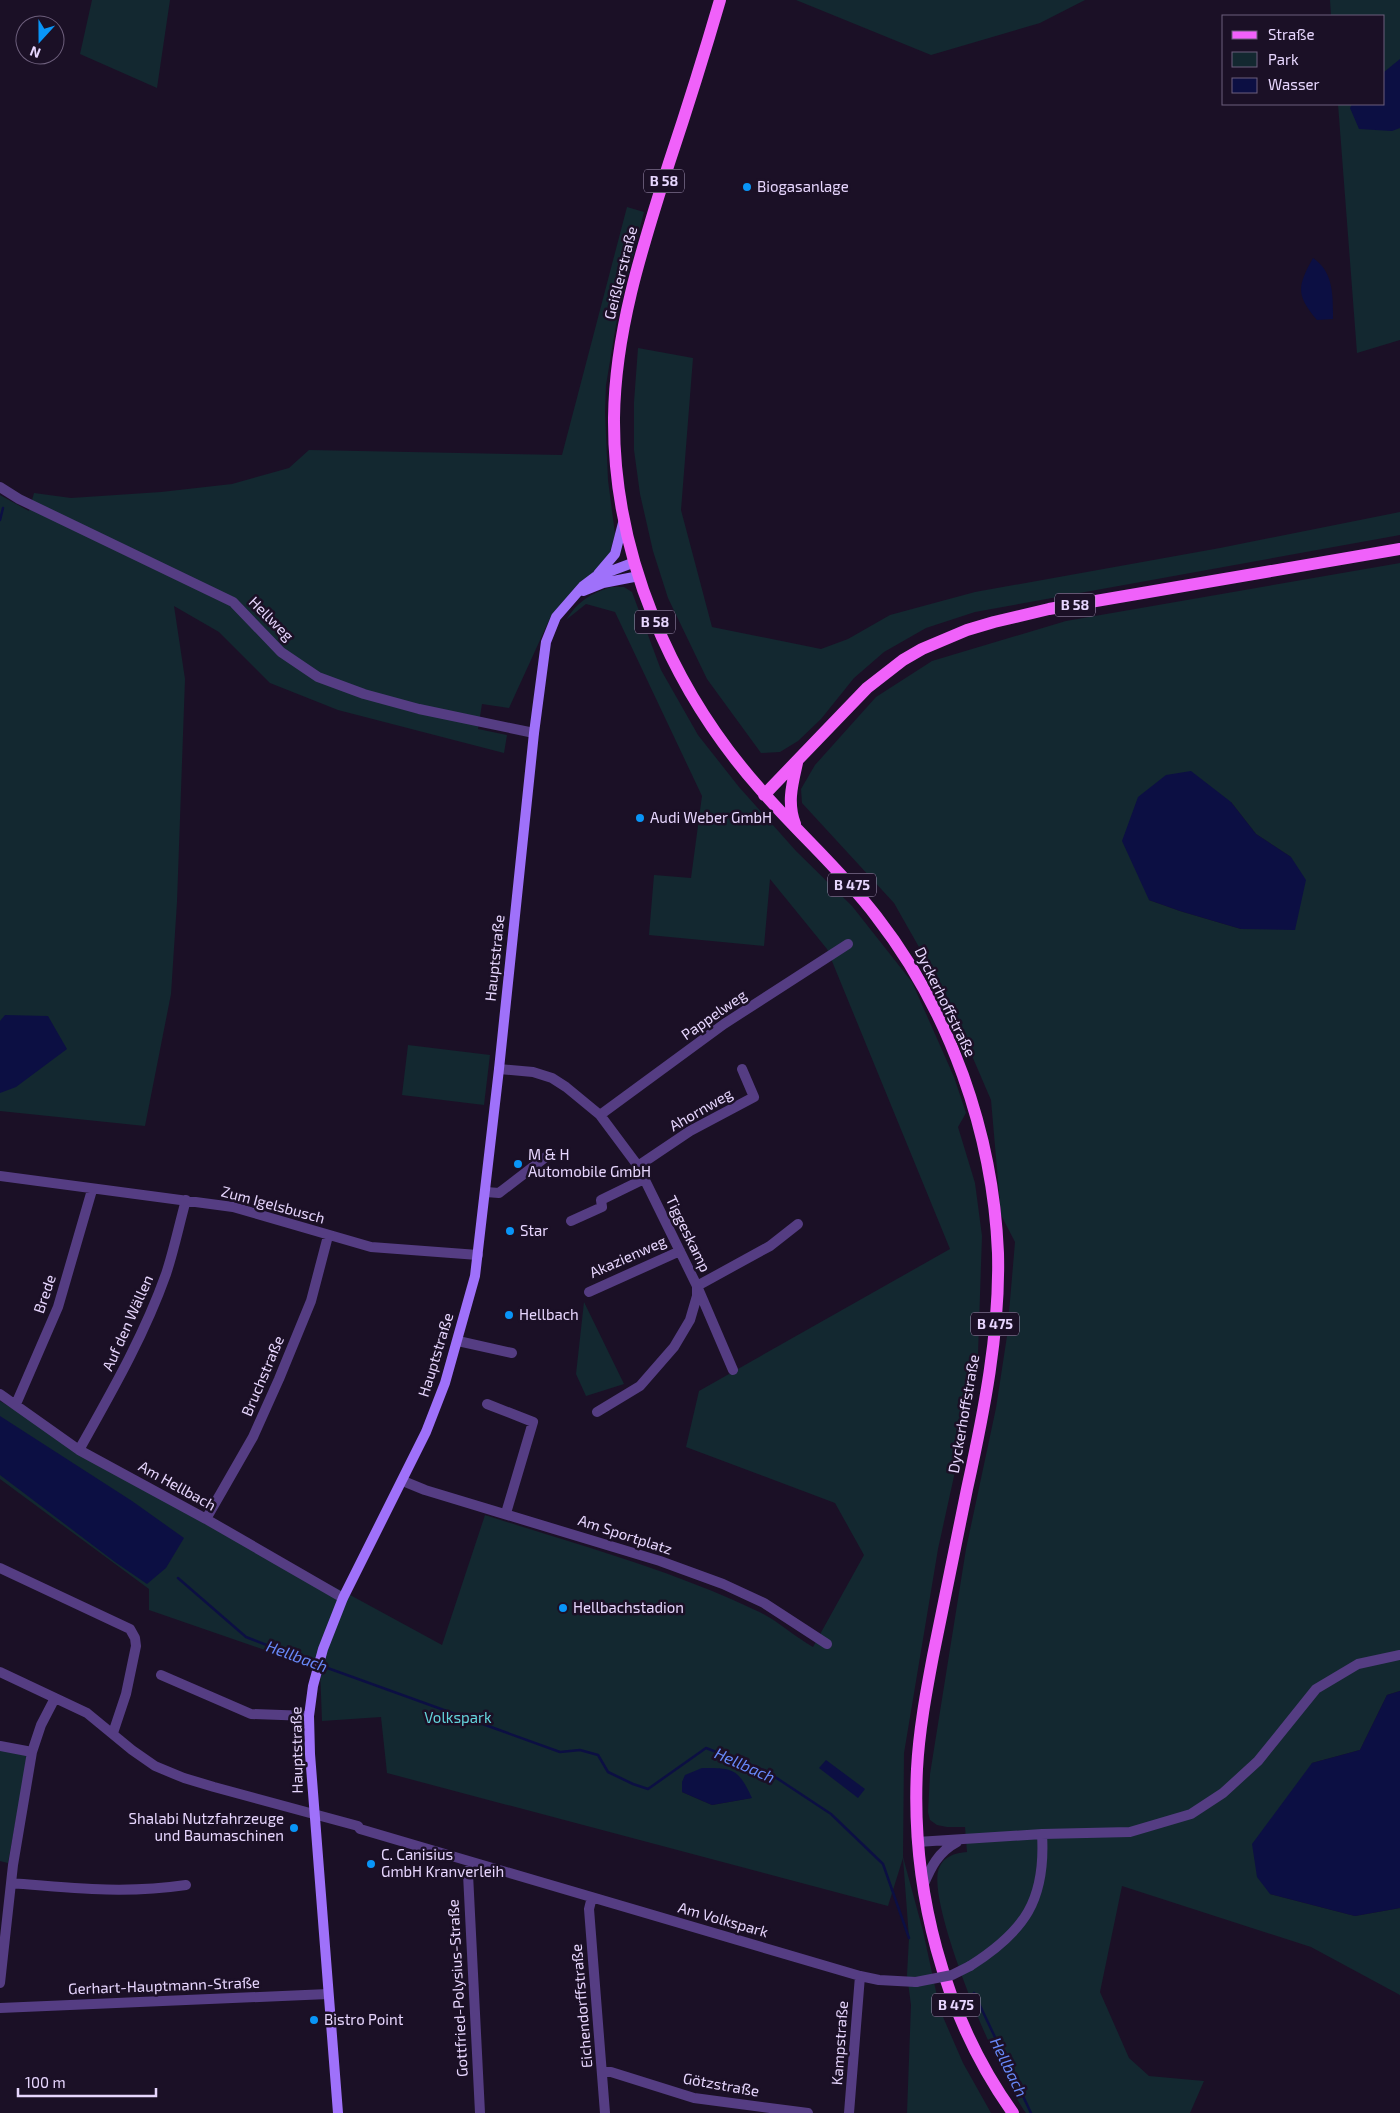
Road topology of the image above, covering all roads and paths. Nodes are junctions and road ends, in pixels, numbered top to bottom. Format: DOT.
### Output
graph roads {
  1 [pos="720,0"];
  2 [pos="0,487"];
  3 [pos="624,518"];
  4 [pos="1400,549"];
  5 [pos="636,562"];
  6 [pos="639,576"];
  7 [pos="595,577"];
  8 [pos="577,593"];
  9 [pos="534,733"];
  10 [pos="796,763"];
  11 [pos="764,795"];
  12 [pos="798,830"];
  13 [pos="848,944"];
  14 [pos="499,1069"];
  15 [pos="742,1069"];
  16 [pos="600,1115"];
  17 [pos="551,1153"];
  18 [pos="638,1166"];
  19 [pos="0,1176"];
  20 [pos="644,1179"];
  21 [pos="92,1190"];
  22 [pos="486,1192"];
  23 [pos="186,1200"];
  24 [pos="571,1221"];
  25 [pos="798,1224"];
  26 [pos="328,1236"];
  27 [pos="680,1251"];
  28 [pos="478,1255"];
  29 [pos="697,1286"];
  30 [pos="589,1292"];
  31 [pos="458,1340"];
  32 [pos="512,1353"];
  33 [pos="733,1370"];
  34 [pos="0,1394"];
  35 [pos="16,1404"];
  36 [pos="487,1404"];
  37 [pos="597,1412"];
  38 [pos="79,1450"];
  39 [pos="403,1481"];
  40 [pos="506,1513"];
  41 [pos="206,1519"];
  42 [pos="0,1568"];
  43 [pos="343,1598"];
  44 [pos="827,1644"];
  45 [pos="1400,1655"];
  46 [pos="0,1672"];
  47 [pos="161,1675"];
  48 [pos="55,1698"];
  49 [pos="309,1716"];
  50 [pos="113,1733"];
  51 [pos="0,1746"];
  52 [pos="32,1752"];
  53 [pos="314,1815"];
  54 [pos="1042,1834"];
  55 [pos="960,1840"];
  56 [pos="917,1842"];
  57 [pos="471,1862"];
  58 [pos="11,1883"];
  59 [pos="186,1885"];
  60 [pos="923,1887"];
  61 [pos="592,1897"];
  62 [pos="3,1926"];
  63 [pos="860,1976"];
  64 [pos="0,1982"];
  65 [pos="328,1994"];
  66 [pos="0,2008"];
  67 [pos="602,2072"];
  68 [pos="338,2113"];
  69 [pos="480,2113"];
  70 [pos="605,2113"];
  71 [pos="808,2113"];
  72 [pos="849,2113"];
  73 [pos="1013,2113"];
  1 -- 3 [label="main road, Geißlerstraße / B 58"];
  2 -- 9 [label="street, Hellweg"];
  3 -- 5 [label="main road, Geißlerstraße / B 58"];
  3 -- 7 [label="street"];
  4 -- 10 [label="main road, B 58"];
  5 -- 6 [label="main road, Dyckerhoffstraße / B 58"];
  5 -- 7 [label="street, Hauptstraße"];
  6 -- 8 [label="street, Hauptstraße"];
  6 -- 11 [label="main road, Dyckerhoffstraße / B 58"];
  7 -- 8 [label="street, Hauptstraße"];
  8 -- 9 [label="street, Hauptstraße"];
  9 -- 14 [label="street, Hauptstraße"];
  10 -- 11 [label="main road, B 58"];
  10 -- 12 [label="main road"];
  11 -- 12 [label="main road, Dyckerhoffstraße / B 475"];
  12 -- 56 [label="main road, Dyckerhoffstraße / B 475"];
  13 -- 16 [label="street, Pappelweg"];
  14 -- 16 [label="street, Tiggeskamp"];
  14 -- 22 [label="street, Hauptstraße"];
  15 -- 18 [label="street, Ahornweg"];
  16 -- 18 [label="street, Tiggeskamp"];
  17 -- 22 [label="street"];
  18 -- 20 [label="street, Tiggeskamp"];
  19 -- 21 [label="street, Zum Igelsbusch"];
  20 -- 24 [label="street"];
  20 -- 27 [label="street, Tiggeskamp"];
  21 -- 23 [label="street, Zum Igelsbusch"];
  21 -- 35 [label="street, Brede"];
  22 -- 28 [label="street, Hauptstraße"];
  23 -- 26 [label="street, Zum Igelsbusch"];
  23 -- 38 [label="street, Auf den Wällen"];
  25 -- 29 [label="street"];
  26 -- 28 [label="street, Zum Igelsbusch"];
  26 -- 41 [label="street, Bruchstraße"];
  27 -- 29 [label="street, Tiggeskamp"];
  27 -- 30 [label="street, Akazienweg"];
  28 -- 31 [label="street, Hauptstraße"];
  29 -- 33 [label="street, Tiggeskamp"];
  29 -- 37 [label="street, Tiggeskamp"];
  31 -- 32 [label="street"];
  31 -- 39 [label="street, Hauptstraße"];
  34 -- 35 [label="street, Am Hellbach"];
  35 -- 38 [label="street, Am Hellbach"];
  36 -- 40 [label="street"];
  38 -- 41 [label="street, Am Hellbach"];
  39 -- 40 [label="street, Am Sportplatz"];
  39 -- 43 [label="street, Hauptstraße"];
  40 -- 44 [label="street, Am Sportplatz"];
  41 -- 43 [label="street, Am Hellbach"];
  42 -- 50 [label="street"];
  43 -- 49 [label="street, Hauptstraße"];
  45 -- 54 [label="street"];
  46 -- 48 [label="street, Am Volkspark"];
  47 -- 49 [label="street"];
  48 -- 50 [label="street, Am Volkspark"];
  48 -- 52 [label="street"];
  49 -- 53 [label="street, Hauptstraße"];
  50 -- 53 [label="street, Am Volkspark"];
  51 -- 52 [label="street"];
  52 -- 58 [label="street"];
  53 -- 57 [label="street, Am Volkspark"];
  53 -- 65 [label="street, Hauptstraße"];
  54 -- 55 [label="street"];
  54 -- 63 [label="street, Am Volkspark, bridge"];
  55 -- 56 [label="street"];
  55 -- 60 [label="street"];
  56 -- 60 [label="main road, Dyckerhoffstraße / B 475"];
  57 -- 61 [label="street, Am Volkspark"];
  57 -- 69 [label="street, Gottfried-Polysius-Straße"];
  58 -- 59 [label="street"];
  58 -- 62 [label="street"];
  60 -- 73 [label="main road, Dyckerhoffstraße / B 475"];
  61 -- 63 [label="street, Am Volkspark"];
  61 -- 67 [label="street, Eichendorffstraße"];
  62 -- 64 [label="street"];
  63 -- 72 [label="street, Kampstraße"];
  65 -- 66 [label="street, Gerhart-Hauptmann-Straße"];
  65 -- 68 [label="street, Hauptstraße"];
  67 -- 70 [label="street, Eichendorffstraße"];
  67 -- 71 [label="street, Götzstraße"];
}
